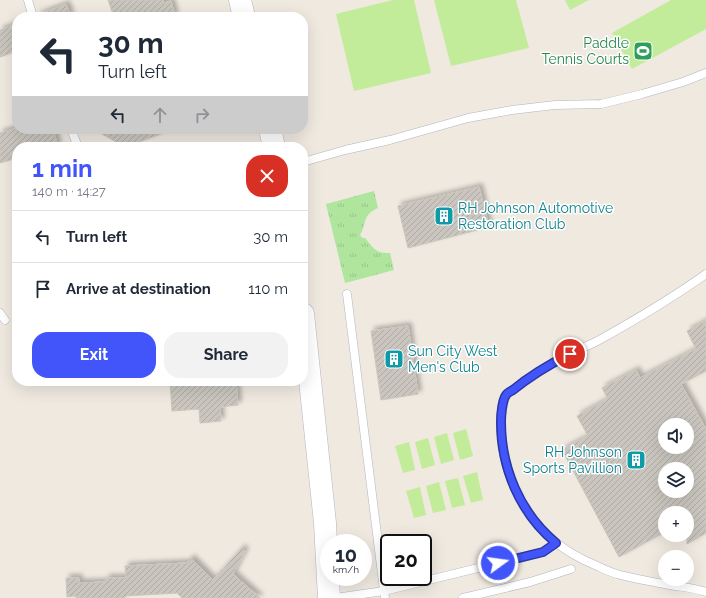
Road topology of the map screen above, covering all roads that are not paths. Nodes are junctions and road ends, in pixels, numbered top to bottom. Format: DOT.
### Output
graph roads {
  1 [pos="28,0"];
  2 [pos="240,0"];
  3 [pos="32,12"];
  4 [pos="243,12"];
  5 [pos="706,72"];
  6 [pos="308,161"];
  7 [pos="706,274"];
  8 [pos="347,294"];
  9 [pos="308,362"];
  10 [pos="556,543"];
  11 [pos="571,569"];
  12 [pos="706,592"];
  13 [pos="384,594"];
  14 [pos="329,598"];
  15 [pos="335,598"];
  16 [pos="463,598"];
  1 -- 3 [label="lane"];
  2 -- 4 [label="street"];
  5 -- 6 [label="lane"];
  7 -- 10 [label="lane"];
  8 -- 13 [label="lane"];
  9 -- 14 [label="street"];
  10 -- 12 [label="lane"];
  10 -- 13 [label="lane"];
  11 -- 16 [label="lane"];
  13 -- 15 [label="lane"];
}
